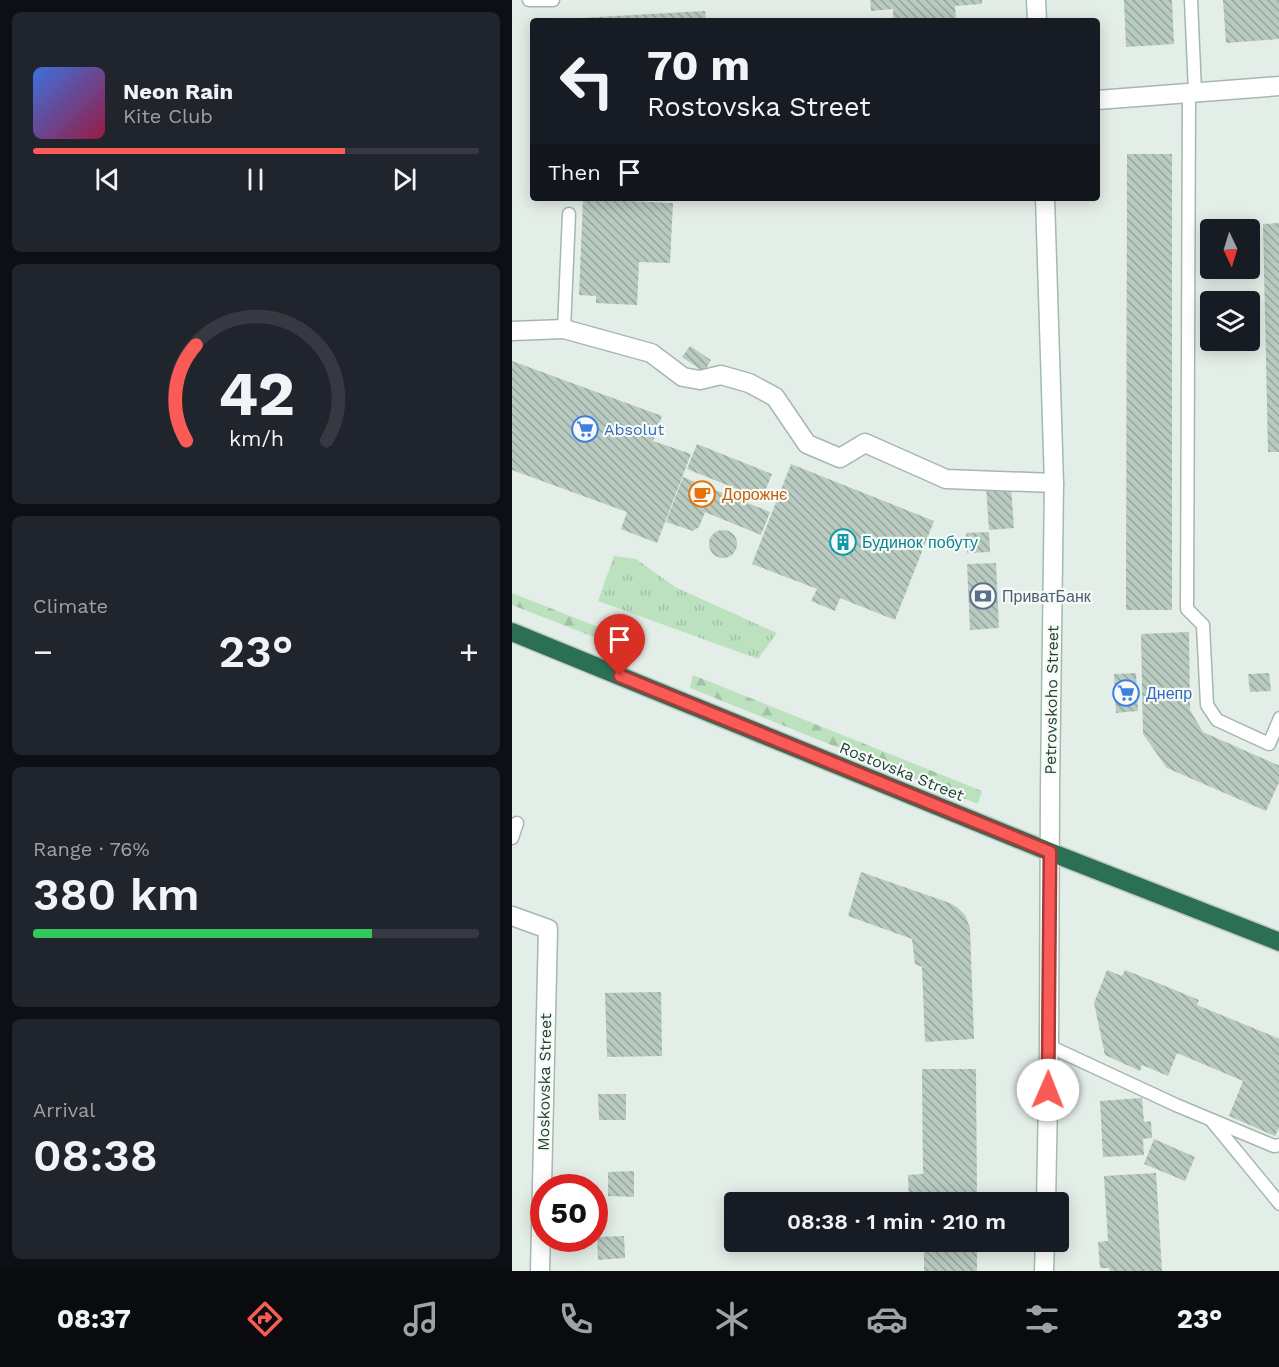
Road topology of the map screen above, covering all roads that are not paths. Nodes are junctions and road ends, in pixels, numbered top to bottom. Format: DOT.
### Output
graph roads {
  1 [pos="529,0"];
  2 [pos="553,0"];
  3 [pos="1036,0"];
  4 [pos="1190,0"];
  5 [pos="1037,18"];
  6 [pos="1280,86"];
  7 [pos="1192,92"];
  8 [pos="1100,100"];
  9 [pos="1045,201"];
  10 [pos="569,214"];
  11 [pos="564,328"];
  12 [pos="512,331"];
  13 [pos="1054,483"];
  14 [pos="512,632"];
  15 [pos="1280,718"];
  16 [pos="518,823"];
  17 [pos="512,838"];
  18 [pos="1050,852"];
  19 [pos="512,916"];
  20 [pos="1280,942"];
  21 [pos="1049,1046"];
  22 [pos="1210,1119"];
  23 [pos="1280,1145"];
  24 [pos="1046,1192"];
  25 [pos="1280,1204"];
  26 [pos="1045,1252"];
  27 [pos="540,1271"];
  28 [pos="1044,1271"];
  1 -- 2 [label="lane"];
  3 -- 5 [label="street"];
  4 -- 7 [label="lane"];
  6 -- 7 [label="street"];
  7 -- 8 [label="street"];
  7 -- 15 [label="lane"];
  9 -- 13 [label="street, Petrovskoho Street"];
  10 -- 11 [label="lane"];
  11 -- 12 [label="street"];
  11 -- 13 [label="street"];
  13 -- 18 [label="street, Petrovskoho Street"];
  14 -- 18 [label="highway, Rostovska Street"];
  16 -- 17 [label="lane"];
  18 -- 20 [label="highway, Rostovska Street"];
  18 -- 21 [label="street, Petrovskoho Street"];
  19 -- 27 [label="street, Moskovska Street"];
  21 -- 22 [label="lane"];
  21 -- 24 [label="street, Petrovskoho Street"];
  22 -- 23 [label="lane"];
  22 -- 25 [label="lane"];
  26 -- 28 [label="street"];
}
